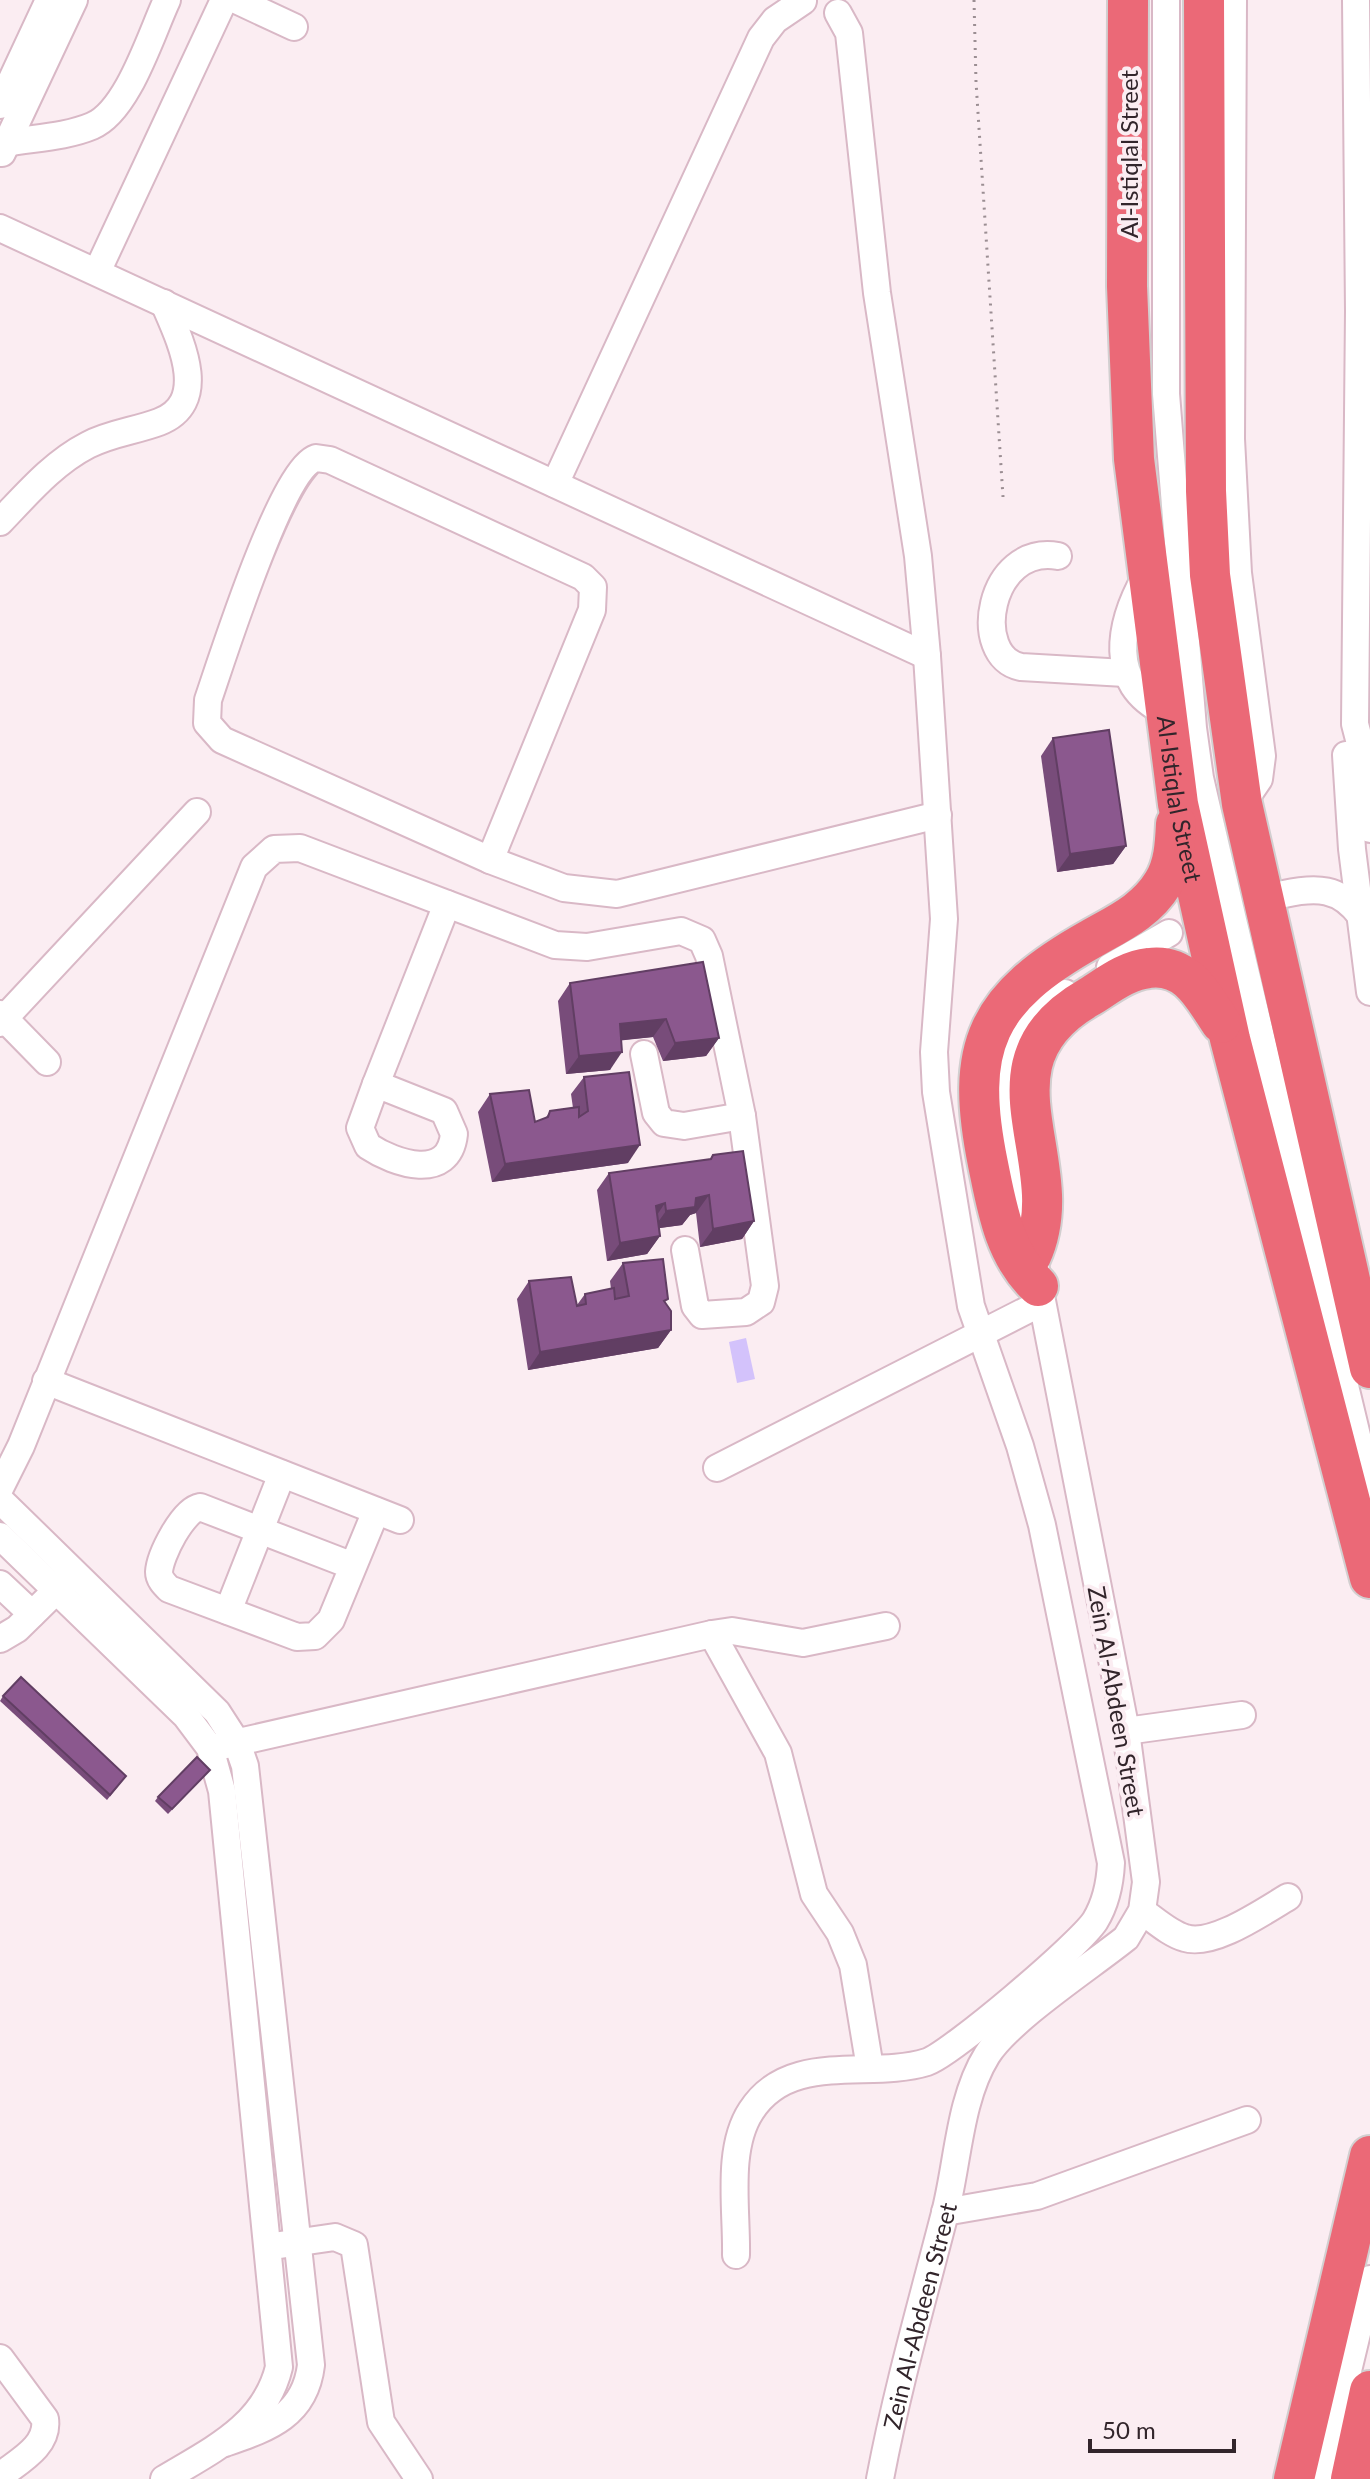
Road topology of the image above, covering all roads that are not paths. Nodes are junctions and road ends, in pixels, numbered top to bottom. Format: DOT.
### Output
graph roads {
  1 [pos="49,0"];
  2 [pos="74,0"];
  3 [pos="167,0"];
  4 [pos="224,0"];
  5 [pos="236,0"];
  6 [pos="1128,0"];
  7 [pos="1166,0"];
  8 [pos="1175,0"];
  9 [pos="1204,0"];
  10 [pos="1233,0"];
  11 [pos="1356,0"];
  12 [pos="803,1"];
  13 [pos="842,7"];
  14 [pos="294,27"];
  15 [pos="0,105"];
  16 [pos="3,150"];
  17 [pos="0,228"];
  18 [pos="97,272"];
  19 [pos="164,303"];
  20 [pos="555,484"];
  21 [pos="0,522"];
  22 [pos="1058,556"];
  23 [pos="1146,576"];
  24 [pos="927,656"];
  25 [pos="1125,673"];
  26 [pos="1165,712"];
  27 [pos="1355,724"];
  28 [pos="1178,804"];
  29 [pos="1242,804"];
  30 [pos="197,812"];
  31 [pos="938,815"];
  32 [pos="1370,829"];
  33 [pos="1352,849"];
  34 [pos="490,860"];
  35 [pos="1312,888"];
  36 [pos="1284,894"];
  37 [pos="447,904"];
  38 [pos="1361,916"];
  39 [pos="1169,933"];
  40 [pos="1370,992"];
  41 [pos="1,1018"];
  42 [pos="1230,1039"];
  43 [pos="644,1054"];
  44 [pos="47,1062"];
  45 [pos="376,1084"];
  46 [pos="742,1116"];
  47 [pos="685,1250"];
  48 [pos="1037,1282"];
  49 [pos="1363,1323"];
  50 [pos="979,1335"];
  51 [pos="1370,1368"];
  52 [pos="46,1381"];
  53 [pos="1370,1447"];
  54 [pos="717,1468"];
  55 [pos="282,1474"];
  56 [pos="1370,1490"];
  57 [pos="2,1505"];
  58 [pos="261,1529"];
  59 [pos="0,1536"];
  60 [pos="353,1566"];
  61 [pos="1370,1578"];
  62 [pos="66,1581"];
  63 [pos="0,1584"];
  64 [pos="228,1611"];
  65 [pos="32,1614"];
  66 [pos="886,1626"];
  67 [pos="712,1634"];
  68 [pos="0,1639"];
  69 [pos="1242,1715"];
  70 [pos="1126,1731"];
  71 [pos="237,1743"];
  72 [pos="210,1748"];
  73 [pos="1288,1897"];
  74 [pos="1142,1911"];
  75 [pos="266,1936"];
  76 [pos="239,1938"];
  77 [pos="870,2068"];
  78 [pos="282,2092"];
  79 [pos="254,2095"];
  80 [pos="1247,2120"];
  81 [pos="1370,2156"];
  82 [pos="945,2212"];
  83 [pos="298,2242"];
  84 [pos="269,2246"];
  85 [pos="736,2255"];
  86 [pos="1370,2279"];
  87 [pos="1370,2321"];
  88 [pos="0,2358"];
  89 [pos="1370,2391"];
  90 [pos="225,2443"];
  91 [pos="0,2476"];
  92 [pos="164,2479"];
  93 [pos="419,2479"];
  94 [pos="880,2479"];
  95 [pos="1294,2479"];
  96 [pos="1322,2479"];
  97 [pos="1332,2479"];
  98 [pos="1351,2479"];
  1 -- 15 [label="street"];
  2 -- 16 [label="street"];
  3 -- 16 [label="street"];
  4 -- 18 [label="street"];
  5 -- 14 [label="street"];
  6 -- 23 [label="highway, Al-Istiqlal Street"];
  7 -- 56 [label="street"];
  8 -- 53 [label="street"];
  9 -- 29 [label="highway"];
  10 -- 29 [label="street"];
  11 -- 27 [label="street"];
  12 -- 13 [label="street"];
  12 -- 20 [label="street"];
  13 -- 24 [label="street"];
  17 -- 18 [label="street"];
  18 -- 19 [label="street"];
  19 -- 20 [label="street"];
  19 -- 21 [label="street"];
  20 -- 24 [label="street"];
  22 -- 25 [label="street"];
  23 -- 25 [label="street"];
  23 -- 26 [label="highway, Al-Istiqlal Street"];
  24 -- 31 [label="street"];
  25 -- 26 [label="street"];
  26 -- 28 [label="highway, Al-Istiqlal Street"];
  27 -- 32 [label="street"];
  27 -- 33 [label="street"];
  28 -- 42 [label="highway, Al-Istiqlal Street"];
  28 -- 48 [label="highway"];
  29 -- 49 [label="highway"];
  30 -- 41 [label="street"];
  31 -- 34 [label="street"];
  31 -- 50 [label="street"];
  33 -- 35 [label="street"];
  33 -- 38 [label="street"];
  34 -- 34 [label="street"];
  35 -- 36 [label="street"];
  35 -- 38 [label="street"];
  37 -- 45 [label="street"];
  37 -- 46 [label="street"];
  37 -- 52 [label="street"];
  38 -- 40 [label="street"];
  39 -- 48 [label="street, Zein Al-Abdeen Street"];
  41 -- 44 [label="street"];
  42 -- 48 [label="highway"];
  42 -- 61 [label="highway, Al-Istiqlal Street"];
  43 -- 46 [label="street"];
  46 -- 47 [label="street"];
  48 -- 50 [label="street"];
  48 -- 70 [label="street, Zein Al-Abdeen Street"];
  49 -- 51 [label="highway"];
  50 -- 54 [label="street"];
  50 -- 77 [label="street"];
  52 -- 55 [label="street"];
  52 -- 57 [label="street"];
  55 -- 58 [label="street"];
  55 -- 60 [label="street"];
  57 -- 62 [label="street"];
  58 -- 60 [label="street"];
  58 -- 64 [label="street"];
  58 -- 64 [label="street"];
  59 -- 62 [label="street"];
  60 -- 64 [label="street"];
  62 -- 65 [label="street"];
  62 -- 71 [label="street"];
  62 -- 72 [label="street"];
  63 -- 65 [label="street"];
  65 -- 68 [label="street"];
  66 -- 67 [label="street"];
  67 -- 71 [label="street"];
  67 -- 77 [label="street"];
  69 -- 70 [label="street"];
  70 -- 74 [label="street, Zein Al-Abdeen Street"];
  71 -- 72 [label="street"];
  71 -- 75 [label="street"];
  72 -- 76 [label="street"];
  73 -- 74 [label="street"];
  74 -- 82 [label="street, Zein Al-Abdeen Street"];
  75 -- 76 [label="street"];
  75 -- 78 [label="street"];
  76 -- 79 [label="street"];
  77 -- 85 [label="street"];
  78 -- 79 [label="street"];
  78 -- 83 [label="street"];
  79 -- 84 [label="street"];
  80 -- 82 [label="street"];
  81 -- 95 [label="highway"];
  82 -- 94 [label="street, Zein Al-Abdeen Street"];
  83 -- 84 [label="street"];
  83 -- 90 [label="street"];
  83 -- 93 [label="street"];
  84 -- 90 [label="street"];
  86 -- 96 [label="street"];
  87 -- 97 [label="street"];
  88 -- 91 [label="street"];
  89 -- 98 [label="highway"];
  90 -- 92 [label="street"];
}
